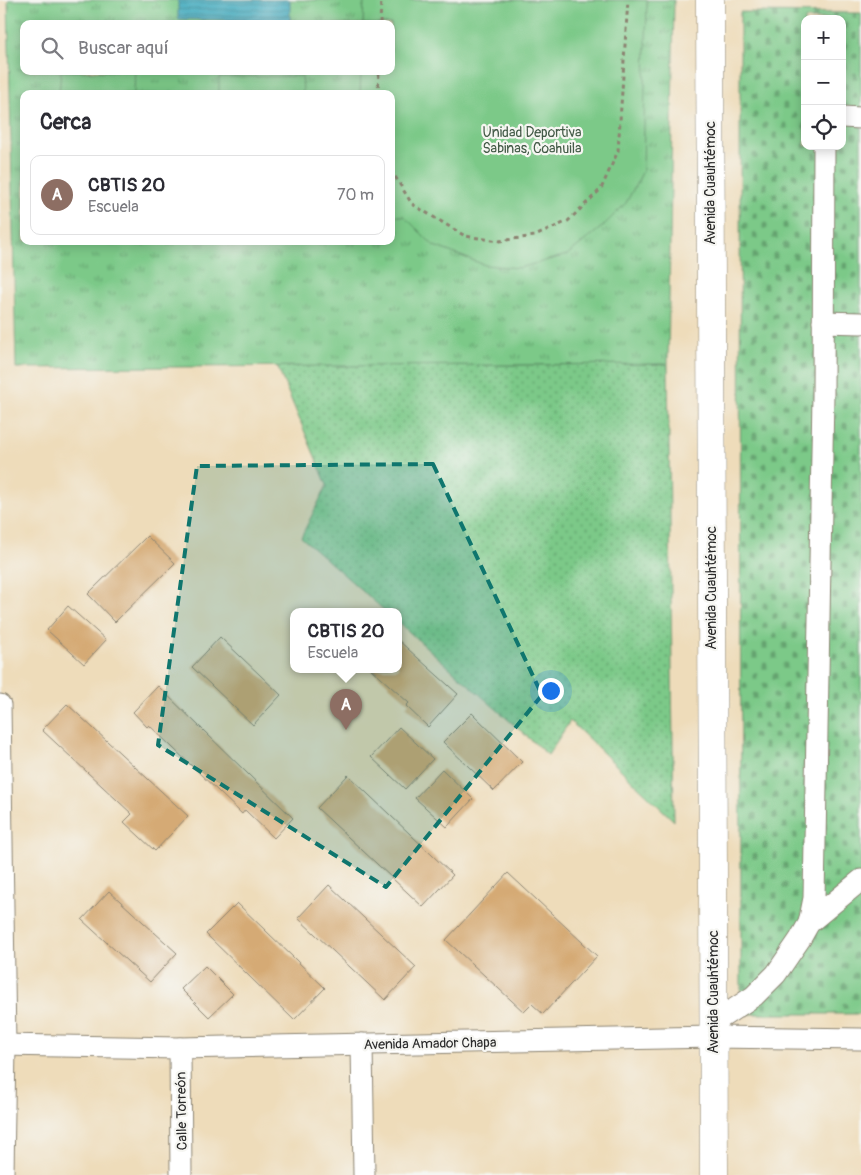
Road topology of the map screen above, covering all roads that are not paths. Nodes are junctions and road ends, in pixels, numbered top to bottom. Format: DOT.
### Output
graph roads {
  1 [pos="710,0"];
  2 [pos="846,117"];
  3 [pos="861,118"];
  4 [pos="824,150"];
  5 [pos="824,322"];
  6 [pos="861,323"];
  7 [pos="0,705"];
  8 [pos="861,880"];
  9 [pos="809,923"];
  10 [pos="713,1030"];
  11 [pos="861,1039"];
  12 [pos="362,1044"];
  13 [pos="3,1045"];
  14 [pos="180,1048"];
  15 [pos="4,1175"];
  16 [pos="182,1175"];
  17 [pos="364,1175"];
  18 [pos="714,1175"];
  1 -- 10 [label="main road, Avenida Cuauhtémoc"];
  2 -- 3 [label="street"];
  4 -- 5 [label="street"];
  5 -- 6 [label="street"];
  5 -- 9 [label="street"];
  7 -- 13 [label="street"];
  8 -- 9 [label="street"];
  9 -- 10 [label="street"];
  10 -- 11 [label="street, Avenida Amador Chapa"];
  10 -- 12 [label="street, Avenida Amador Chapa"];
  10 -- 18 [label="main road, Avenida Cuauhtémoc"];
  12 -- 14 [label="street, Avenida Amador Chapa"];
  12 -- 17 [label="street"];
  13 -- 14 [label="street, Avenida Amador Chapa"];
  13 -- 15 [label="street"];
  14 -- 16 [label="street, Calle Torreón"];
}
